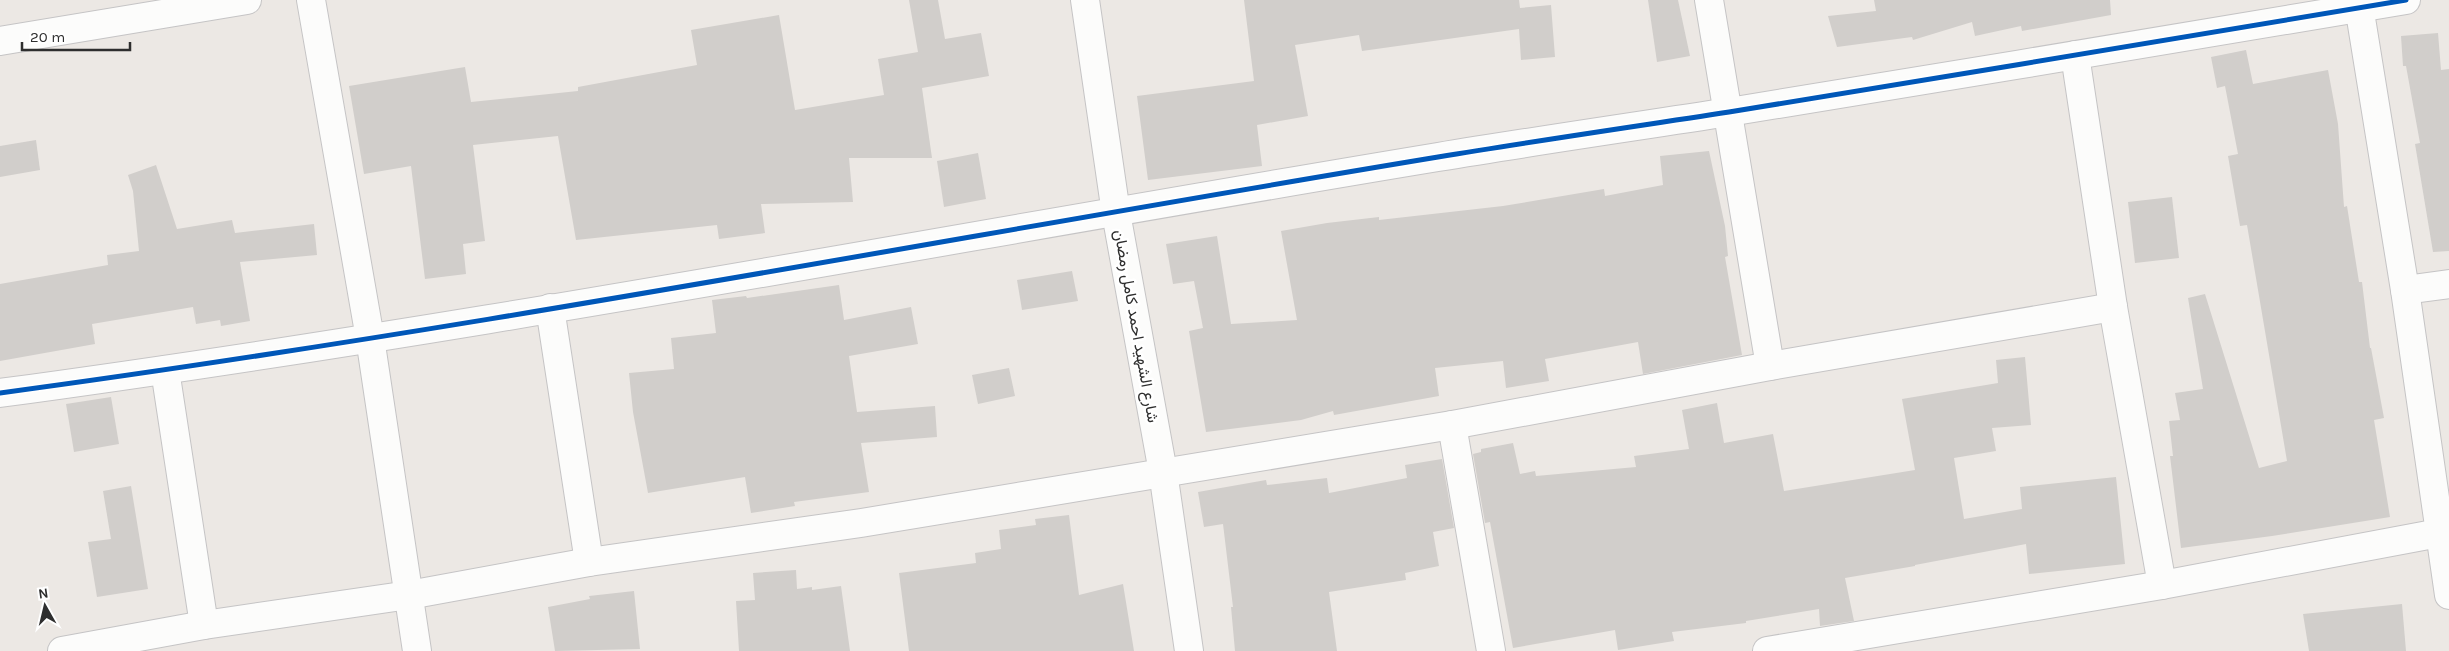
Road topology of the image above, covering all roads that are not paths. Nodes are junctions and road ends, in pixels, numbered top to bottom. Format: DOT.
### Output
graph roads {
  1 [pos="247,0"];
  2 [pos="311,0"];
  3 [pos="1085,0"];
  4 [pos="1709,0"];
  5 [pos="2406,0"];
  6 [pos="2359,4"];
  7 [pos="0,41"];
  8 [pos="2075,55"];
  9 [pos="1727,112"];
  10 [pos="1116,213"];
  11 [pos="2449,284"];
  12 [pos="2406,290"];
  13 [pos="2113,307"];
  14 [pos="550,308"];
  15 [pos="370,338"];
  16 [pos="1770,366"];
  17 [pos="165,370"];
  18 [pos="0,393"];
  19 [pos="1452,425"];
  20 [pos="1163,472"];
  21 [pos="2439,533"];
  22 [pos="589,562"];
  23 [pos="2162,585"];
  24 [pos="409,595"];
  25 [pos="2449,595"];
  26 [pos="204,625"];
  27 [pos="1820,646"];
  28 [pos="62,651"];
  29 [pos="418,651"];
  30 [pos="1189,651"];
  31 [pos="1491,651"];
  32 [pos="1767,651"];
  1 -- 7 [label="street"];
  2 -- 15 [label="street"];
  3 -- 10 [label="street, شارع الشهيد احمد كامل رمضان"];
  4 -- 9 [label="street"];
  5 -- 6 [label="street"];
  6 -- 8 [label="street"];
  6 -- 12 [label="street"];
  8 -- 9 [label="street"];
  8 -- 13 [label="street"];
  9 -- 10 [label="street"];
  9 -- 16 [label="street"];
  10 -- 14 [label="street"];
  10 -- 20 [label="street, شارع الشهيد احمد كامل رمضان"];
  11 -- 12 [label="street"];
  12 -- 21 [label="street"];
  13 -- 16 [label="street"];
  13 -- 23 [label="street"];
  14 -- 15 [label="street"];
  14 -- 22 [label="street"];
  15 -- 17 [label="street"];
  15 -- 24 [label="street"];
  16 -- 19 [label="street"];
  17 -- 18 [label="street"];
  17 -- 26 [label="street"];
  19 -- 20 [label="street"];
  19 -- 31 [label="street"];
  20 -- 22 [label="street"];
  20 -- 30 [label="street, شارع الشهيد احمد كامل رمضان"];
  21 -- 23 [label="street"];
  21 -- 25 [label="street"];
  22 -- 24 [label="street"];
  23 -- 27 [label="street"];
  24 -- 26 [label="street"];
  24 -- 29 [label="street"];
  26 -- 28 [label="street"];
  27 -- 32 [label="street"];
}
